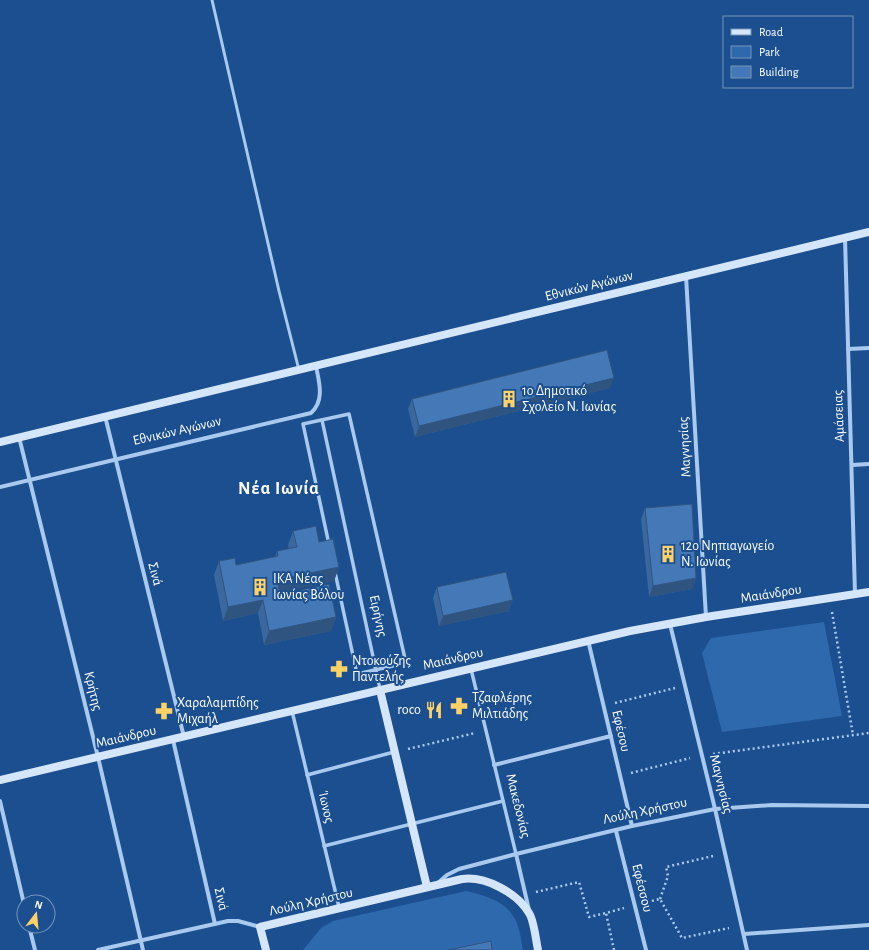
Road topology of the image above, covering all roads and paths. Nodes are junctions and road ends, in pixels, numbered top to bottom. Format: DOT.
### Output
graph roads {
  1 [pos="212,0"];
  2 [pos="869,232"];
  3 [pos="845,237"];
  4 [pos="686,276"];
  5 [pos="869,348"];
  6 [pos="848,349"];
  7 [pos="316,366"];
  8 [pos="299,370"];
  9 [pos="105,416"];
  10 [pos="322,420"];
  11 [pos="20,437"];
  12 [pos="0,442"];
  13 [pos="115,460"];
  14 [pos="869,464"];
  15 [pos="852,465"];
  16 [pos="30,480"];
  17 [pos="0,487"];
  18 [pos="869,592"];
  19 [pos="855,594"];
  20 [pos="830,598"];
  21 [pos="706,617"];
  22 [pos="670,623"];
  23 [pos="588,640"];
  24 [pos="471,669"];
  25 [pos="376,670"];
  26 [pos="677,688"];
  27 [pos="380,690"];
  28 [pos="604,705"];
  29 [pos="292,711"];
  30 [pos="485,730"];
  31 [pos="869,733"];
  32 [pos="853,735"];
  33 [pos="611,736"];
  34 [pos="184,737"];
  35 [pos="173,740"];
  36 [pos="395,752"];
  37 [pos="702,756"];
  38 [pos="98,757"];
  39 [pos="494,765"];
  40 [pos="307,775"];
  41 [pos="620,775"];
  42 [pos="0,780"];
  43 [pos="0,801"];
  44 [pos="503,801"];
  45 [pos="869,806"];
  46 [pos="716,809"];
  47 [pos="412,824"];
  48 [pos="632,826"];
  49 [pos="616,830"];
  50 [pos="324,846"];
  51 [pos="726,853"];
  52 [pos="516,854"];
  53 [pos="431,886"];
  54 [pos="22,894"];
  55 [pos="526,895"];
  56 [pos="660,899"];
  57 [pos="635,905"];
  58 [pos="339,908"];
  59 [pos="606,912"];
  60 [pos="530,914"];
  61 [pos="216,924"];
  62 [pos="869,925"];
  63 [pos="742,926"];
  64 [pos="260,927"];
  65 [pos="31,934"];
  66 [pos="744,934"];
  67 [pos="140,940"];
  68 [pos="35,950"];
  69 [pos="98,950"];
  70 [pos="143,950"];
  71 [pos="266,950"];
  72 [pos="538,950"];
  73 [pos="614,950"];
  74 [pos="646,950"];
  75 [pos="748,950"];
  1 -- 8 [label="lane"];
  2 -- 3 [label="main road, Εθνικών Αγώνων"];
  3 -- 4 [label="main road, Εθνικών Αγώνων"];
  3 -- 6 [label="street, Αμάσειας"];
  4 -- 7 [label="main road, Εθνικών Αγώνων"];
  4 -- 21 [label="street, Μαγνησίας"];
  5 -- 6 [label="street"];
  6 -- 15 [label="street, Αμάσειας"];
  7 -- 8 [label="main road, Εθνικών Αγώνων"];
  7 -- 13 [label="street, Εθνικών Αγώνων"];
  8 -- 9 [label="main road, Εθνικών Αγώνων"];
  9 -- 11 [label="main road, Εθνικών Αγώνων"];
  9 -- 13 [label="street, Σινά"];
  10 -- 25 [label="street, Ειρήνης"];
  10 -- 25 [label="street"];
  10 -- 25 [label="street"];
  11 -- 12 [label="main road, Εθνικών Αγώνων"];
  11 -- 16 [label="street, Κρήτης"];
  13 -- 16 [label="street, Εθνικών Αγώνων"];
  13 -- 34 [label="street, Σινά"];
  14 -- 15 [label="street"];
  15 -- 19 [label="street, Αμάσειας"];
  16 -- 17 [label="street, Εθνικών Αγώνων"];
  16 -- 38 [label="street, Κρήτης"];
  18 -- 19 [label="main road, Μαιάνδρου"];
  19 -- 20 [label="main road, Μαιάνδρου"];
  20 -- 21 [label="main road, Μαιάνδρου"];
  20 -- 32 [label="path"];
  21 -- 22 [label="main road, Μαιάνδρου"];
  22 -- 23 [label="main road, Μαιάνδρου"];
  22 -- 37 [label="street, Μαγνησίας"];
  23 -- 24 [label="main road, Μαιάνδρου"];
  23 -- 28 [label="street, Εφέσου"];
  24 -- 27 [label="main road, Μαιάνδρου"];
  24 -- 30 [label="street, Μακεδονίας"];
  25 -- 27 [label="street, Ειρήνης"];
  26 -- 28 [label="path"];
  27 -- 29 [label="main road, Μαιάνδρου"];
  27 -- 36 [label="main road, Ειρήνης"];
  28 -- 33 [label="street, Εφέσου"];
  29 -- 34 [label="main road, Μαιάνδρου"];
  29 -- 40 [label="street, Ίωνος"];
  30 -- 36 [label="path"];
  30 -- 39 [label="street, Μακεδονίας"];
  31 -- 32 [label="path"];
  32 -- 37 [label="path"];
  33 -- 39 [label="street"];
  33 -- 41 [label="street, Εφέσου"];
  34 -- 35 [label="main road, Μαιάνδρου"];
  35 -- 38 [label="main road, Μαιάνδρου"];
  35 -- 61 [label="street, Σινά"];
  36 -- 40 [label="street"];
  36 -- 47 [label="main road, Ειρήνης"];
  37 -- 41 [label="path"];
  37 -- 46 [label="street, Μαγνησίας"];
  38 -- 42 [label="main road, Μαιάνδρου"];
  38 -- 67 [label="street, Κρήτης"];
  39 -- 44 [label="street, Μακεδονίας"];
  40 -- 50 [label="street, Ίωνος"];
  41 -- 48 [label="street, Εφέσου"];
  43 -- 54 [label="street"];
  44 -- 47 [label="street"];
  44 -- 52 [label="street, Μακεδονίας"];
  45 -- 46 [label="street, Λούλη Χρήστου"];
  46 -- 48 [label="street, Λούλη Χρήστου"];
  46 -- 51 [label="street, Μαγνησίας"];
  47 -- 50 [label="street"];
  47 -- 53 [label="main road, Ειρήνης"];
  48 -- 49 [label="street, Λούλη Χρήστου"];
  49 -- 52 [label="street, Λούλη Χρήστου"];
  49 -- 57 [label="street, Εφέσσου"];
  50 -- 58 [label="street, Ίωνος"];
  51 -- 56 [label="path"];
  51 -- 63 [label="street, Μαγνησίας"];
  52 -- 53 [label="street, Λούλη Χρήστου"];
  52 -- 55 [label="street, Μακεδονίας"];
  53 -- 58 [label="main road, Λούλη Χρήστου"];
  53 -- 60 [label="main road, Λούλη Χρήστου"];
  55 -- 59 [label="path"];
  55 -- 60 [label="street, Μακεδονίας"];
  56 -- 57 [label="path"];
  56 -- 63 [label="path"];
  57 -- 59 [label="path"];
  57 -- 74 [label="street, Εφέσσου"];
  58 -- 64 [label="main road, Λούλη Χρήστου"];
  59 -- 73 [label="path"];
  60 -- 72 [label="main road, Μακεδονίας"];
  61 -- 64 [label="street, Λούλη Χρήστου"];
  61 -- 67 [label="street, Λούλη Χρήστου"];
  62 -- 66 [label="street"];
  63 -- 66 [label="street, Μαγνησίας"];
  64 -- 71 [label="main road"];
  65 -- 68 [label="street"];
  66 -- 75 [label="street, Μαγνησίας"];
  67 -- 69 [label="street, Λούλη Χρήστου"];
  67 -- 70 [label="street, Κρήτης"];
}
